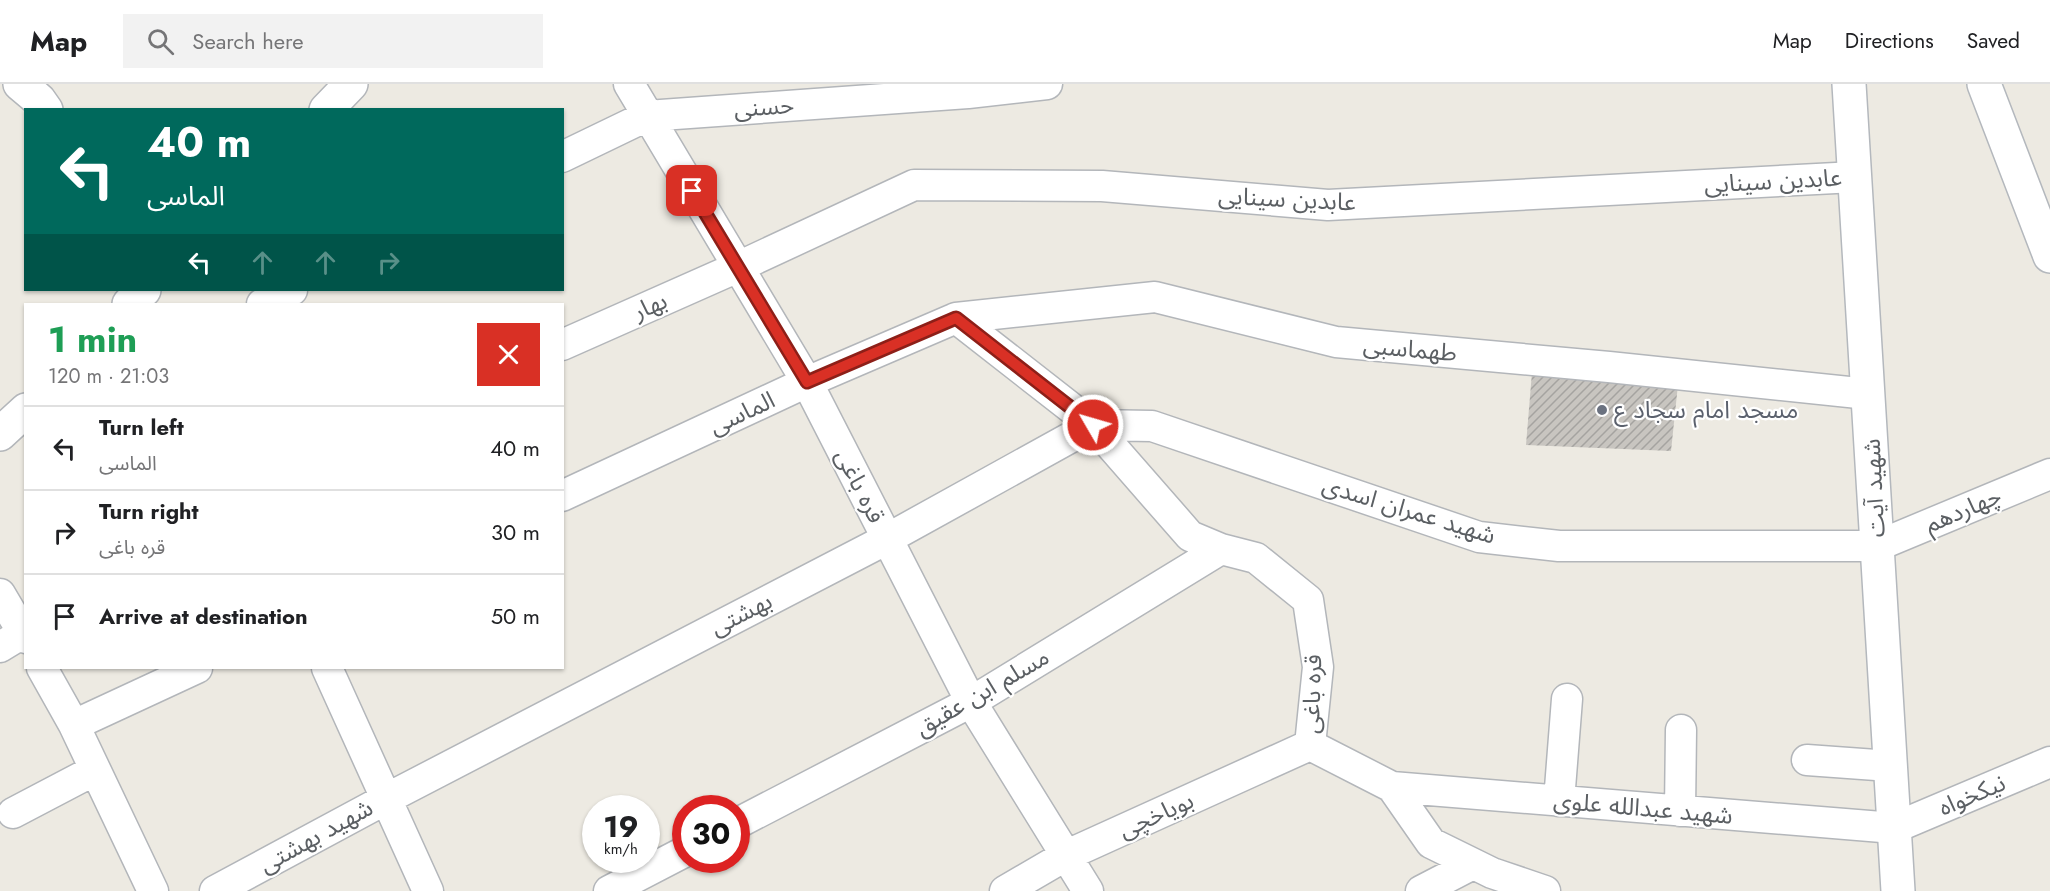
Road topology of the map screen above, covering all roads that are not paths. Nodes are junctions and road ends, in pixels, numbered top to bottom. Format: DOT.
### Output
graph roads {
  1 [pos="20,84"];
  2 [pos="351,84"];
  3 [pos="628,84"];
  4 [pos="1047,84"];
  5 [pos="1849,84"];
  6 [pos="1984,84"];
  7 [pos="45,108"];
  8 [pos="328,108"];
  9 [pos="647,116"];
  10 [pos="564,156"];
  11 [pos="1855,177"];
  12 [pos="2042,208"];
  13 [pos="2050,256"];
  14 [pos="738,267"];
  15 [pos="290,291"];
  16 [pos="264,303"];
  17 [pos="956,318"];
  18 [pos="564,344"];
  19 [pos="807,382"];
  20 [pos="1868,394"];
  21 [pos="24,412"];
  22 [pos="1093,425"];
  23 [pos="0,434"];
  24 [pos="2050,474"];
  25 [pos="564,495"];
  26 [pos="887,538"];
  27 [pos="1877,546"];
  28 [pos="1221,549"];
  29 [pos="43,669"];
  30 [pos="194,669"];
  31 [pos="327,669"];
  32 [pos="1567,699"];
  33 [pos="971,702"];
  34 [pos="74,725"];
  35 [pos="1681,730"];
  36 [pos="1310,745"];
  37 [pos="1807,760"];
  38 [pos="2050,762"];
  39 [pos="1890,766"];
  40 [pos="95,770"];
  41 [pos="1392,787"];
  42 [pos="386,798"];
  43 [pos="1559,801"];
  44 [pos="1680,811"];
  45 [pos="12,813"];
  46 [pos="750,818"];
  47 [pos="1894,828"];
  48 [pos="1065,856"];
  49 [pos="672,858"];
  50 [pos="1473,864"];
  51 [pos="233,887"];
  52 [pos="1424,890"];
  53 [pos="153,891"];
  54 [pos="428,891"];
  55 [pos="609,891"];
  56 [pos="1005,891"];
  57 [pos="1088,891"];
  58 [pos="1545,891"];
  59 [pos="1898,891"];
  1 -- 7 [label="main road"];
  2 -- 8 [label="main road"];
  3 -- 9 [label="street, قره باغی"];
  4 -- 9 [label="street, حسنی"];
  5 -- 11 [label="main road, شهید آیت"];
  6 -- 12 [label="main road"];
  9 -- 10 [label="street, حسنی"];
  9 -- 14 [label="street, قره باغی"];
  11 -- 14 [label="street, عابدین سینایی"];
  11 -- 20 [label="main road, شهید آیت"];
  12 -- 13 [label="main road"];
  14 -- 18 [label="street, بهار"];
  14 -- 19 [label="street, قره باغی"];
  15 -- 16 [label="street"];
  17 -- 19 [label="street, الماسی"];
  17 -- 20 [label="street, طهماسبی"];
  17 -- 22 [label="street, قره باغی"];
  19 -- 25 [label="street, الماسی"];
  19 -- 26 [label="street, قره باغی"];
  20 -- 27 [label="main road, شهید آیت"];
  21 -- 23 [label="main road"];
  22 -- 26 [label="street, بهشتی"];
  22 -- 27 [label="street, شهید عمران اسدی"];
  22 -- 28 [label="street, قره باغی"];
  24 -- 27 [label="street, چهاردهم"];
  26 -- 33 [label="street, قره باغی"];
  26 -- 42 [label="street, بهشتی"];
  27 -- 39 [label="main road, شهید آیت"];
  28 -- 33 [label="street, مسلم ابن عقیق"];
  28 -- 36 [label="street, قره باغی"];
  29 -- 34 [label="street"];
  30 -- 34 [label="street"];
  31 -- 42 [label="street"];
  32 -- 43 [label="street"];
  33 -- 46 [label="street, مسلم ابن عقیق"];
  33 -- 48 [label="street, قره باغی"];
  34 -- 40 [label="street"];
  35 -- 44 [label="street"];
  36 -- 41 [label="street, قره باغی"];
  36 -- 48 [label="street, بویاخچی"];
  37 -- 39 [label="street"];
  38 -- 47 [label="street, نیکخواه"];
  39 -- 47 [label="main road, شهید آیت"];
  40 -- 45 [label="street"];
  40 -- 53 [label="street"];
  41 -- 43 [label="street, شهید عبدالله علوی"];
  41 -- 50 [label="street, قره باغی"];
  42 -- 51 [label="street, شهید بهشتی"];
  42 -- 54 [label="street"];
  43 -- 44 [label="street, شهید عبدالله علوی"];
  44 -- 47 [label="street, شهید عبدالله علوی"];
  47 -- 59 [label="main road, شهید آیت"];
  48 -- 56 [label="street, بویاخچی"];
  48 -- 57 [label="street, قره باغی"];
  49 -- 55 [label="street"];
  50 -- 52 [label="street"];
  50 -- 58 [label="street, قره باغی"];
}
